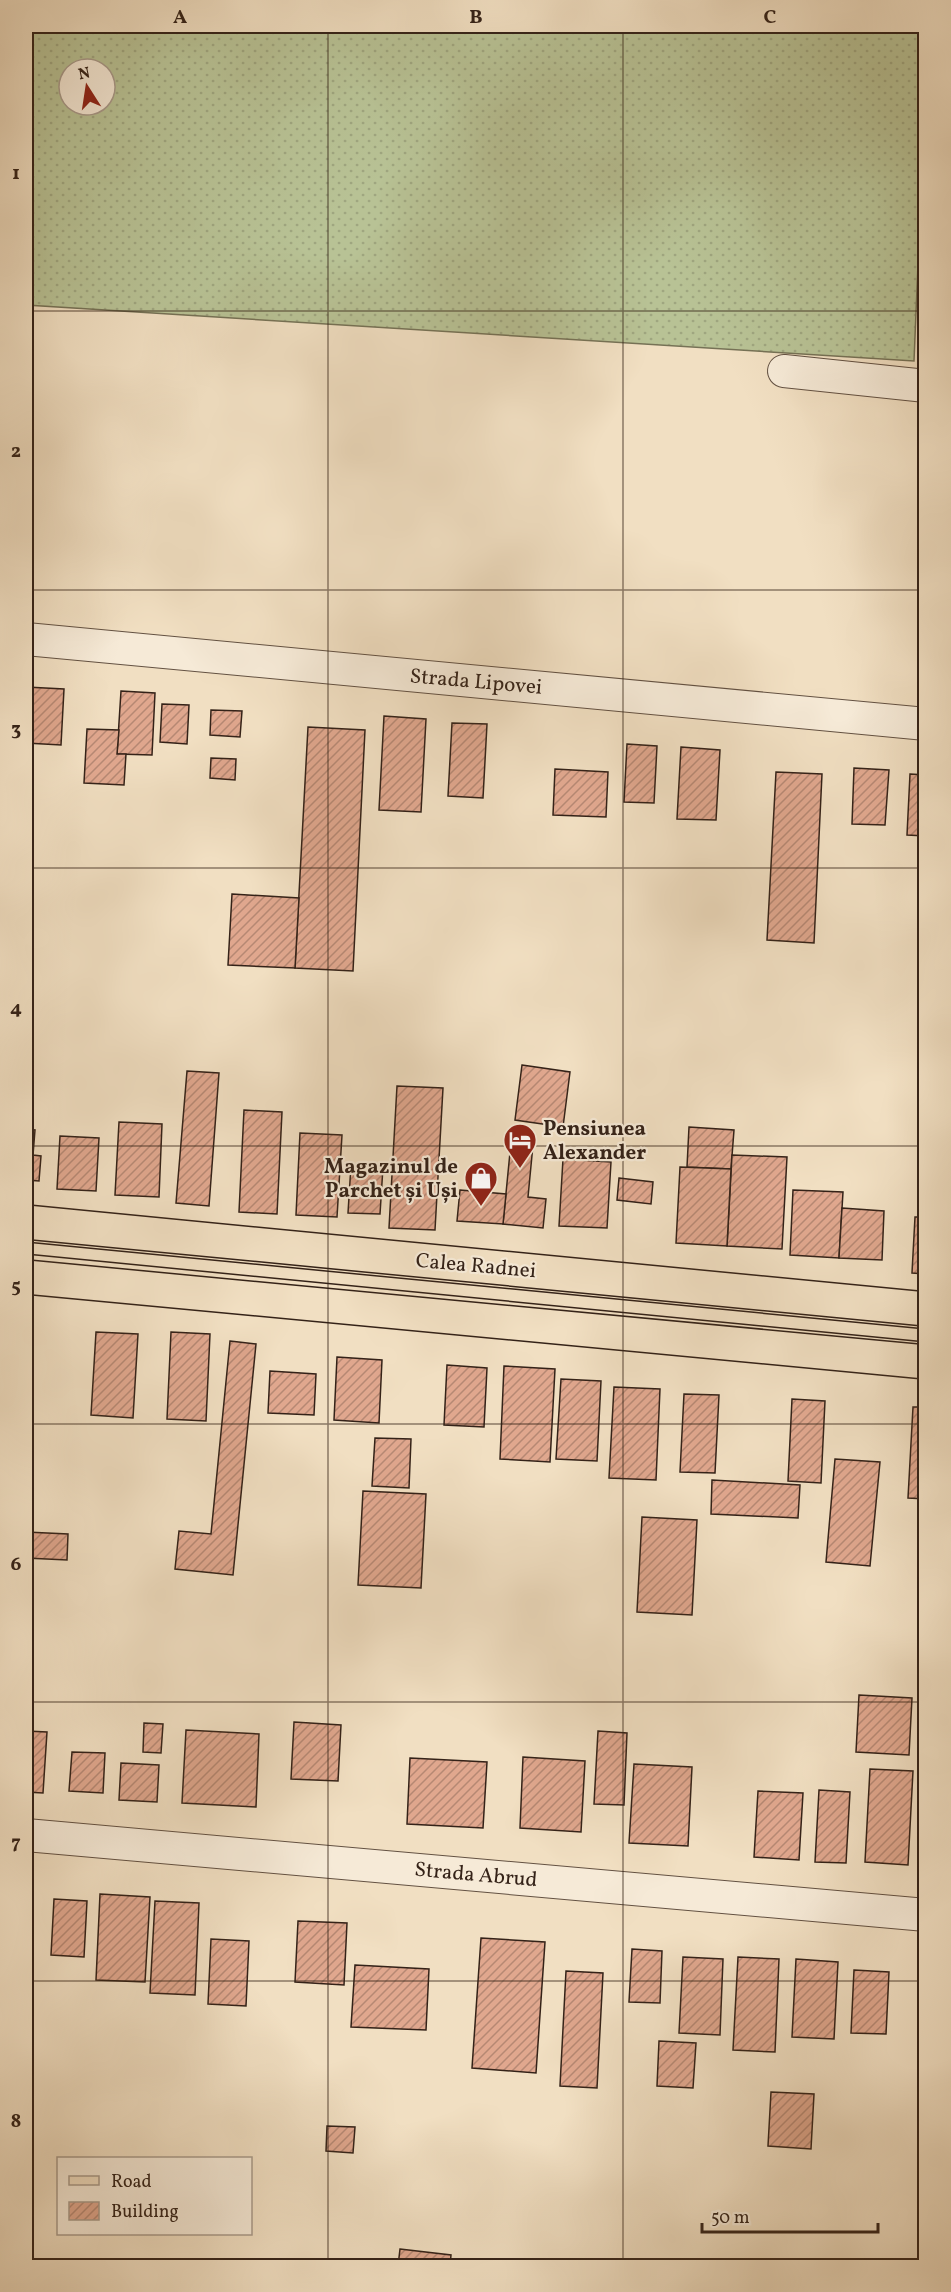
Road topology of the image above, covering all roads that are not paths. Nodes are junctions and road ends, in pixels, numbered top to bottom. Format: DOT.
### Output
graph roads {
  1 [pos="784,371"];
  2 [pos="926,386"];
  3 [pos="26,639"];
  4 [pos="926,724"];
  5 [pos="26,1222"];
  6 [pos="26,1276"];
  7 [pos="926,1309"];
  8 [pos="926,1362"];
  9 [pos="26,1835"];
  10 [pos="926,1915"];
  1 -- 2 [label="street"];
  3 -- 4 [label="street, Strada Lipovei"];
  5 -- 7 [label="main road, Calea Radnei"];
  6 -- 8 [label="main road"];
  9 -- 10 [label="street, Strada Abrud"];
}
